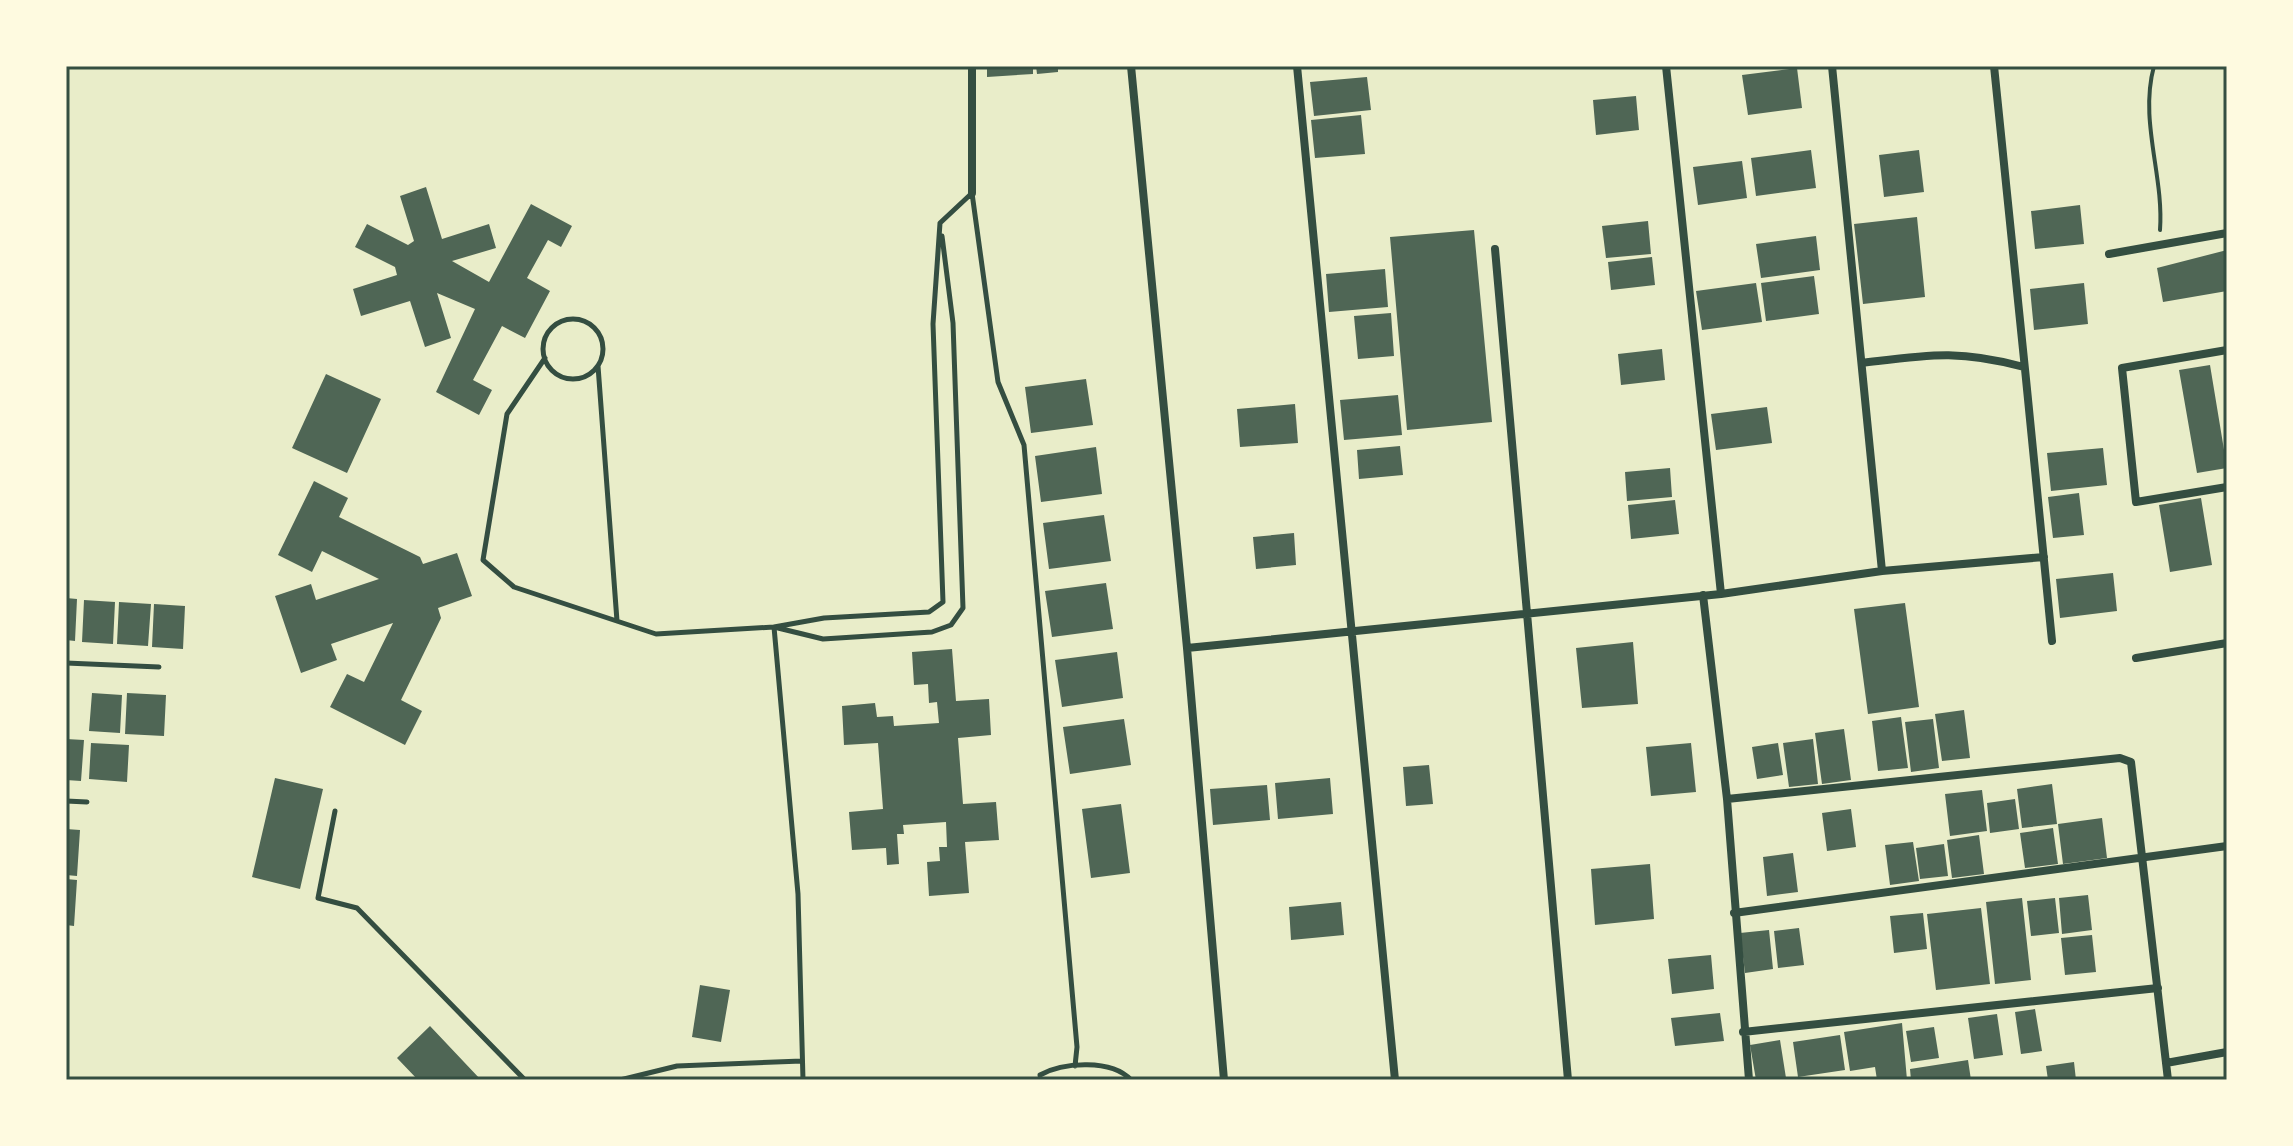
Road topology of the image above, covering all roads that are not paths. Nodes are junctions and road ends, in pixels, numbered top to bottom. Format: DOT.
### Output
graph roads {
  1 [pos="972,66"];
  2 [pos="1131,66"];
  3 [pos="1297,66"];
  4 [pos="1666,66"];
  5 [pos="1832,66"];
  6 [pos="1994,66"];
  7 [pos="972,193"];
  8 [pos="940,223"];
  9 [pos="2227,233"];
  10 [pos="1495,249"];
  11 [pos="2109,254"];
  12 [pos="2227,350"];
  13 [pos="545,358"];
  14 [pos="1862,363"];
  15 [pos="598,366"];
  16 [pos="2024,367"];
  17 [pos="2227,487"];
  18 [pos="2044,557"];
  19 [pos="1882,571"];
  20 [pos="1721,594"];
  21 [pos="1703,595"];
  22 [pos="1525,614"];
  23 [pos="617,621"];
  24 [pos="774,627"];
  25 [pos="1350,630"];
  26 [pos="2052,641"];
  27 [pos="2227,643"];
  28 [pos="1187,648"];
  29 [pos="2136,658"];
  30 [pos="66,663"];
  31 [pos="159,667"];
  32 [pos="1727,799"];
  33 [pos="66,801"];
  34 [pos="87,802"];
  35 [pos="335,811"];
  36 [pos="2227,846"];
  37 [pos="2143,859"];
  38 [pos="1734,913"];
  39 [pos="2158,988"];
  40 [pos="1743,1032"];
  41 [pos="2227,1052"];
  42 [pos="802,1061"];
  43 [pos="2166,1063"];
  44 [pos="1075,1066"];
  45 [pos="525,1080"];
  46 [pos="620,1080"];
  47 [pos="803,1080"];
  48 [pos="1041,1080"];
  49 [pos="1131,1080"];
  50 [pos="1224,1080"];
  51 [pos="1395,1080"];
  52 [pos="1568,1080"];
  53 [pos="1749,1080"];
  54 [pos="2168,1080"];
  1 -- 7 [label="street"];
  2 -- 28 [label="street"];
  3 -- 25 [label="street"];
  4 -- 20 [label="street"];
  5 -- 14 [label="street"];
  6 -- 16 [label="street"];
  7 -- 8 [label="lane"];
  7 -- 44 [label="lane"];
  8 -- 24 [label="lane"];
  8 -- 24 [label="lane"];
  9 -- 11 [label="street"];
  10 -- 22 [label="street"];
  12 -- 17 [label="street"];
  13 -- 15 [label="lane"];
  13 -- 15 [label="lane"];
  13 -- 23 [label="lane"];
  14 -- 16 [label="street"];
  14 -- 19 [label="street"];
  15 -- 23 [label="lane"];
  16 -- 18 [label="street"];
  18 -- 19 [label="street"];
  18 -- 26 [label="street"];
  19 -- 20 [label="street"];
  20 -- 21 [label="street"];
  21 -- 22 [label="street"];
  21 -- 32 [label="street"];
  22 -- 25 [label="street"];
  22 -- 52 [label="street"];
  23 -- 24 [label="lane"];
  24 -- 42 [label="lane"];
  25 -- 28 [label="street"];
  25 -- 51 [label="street"];
  27 -- 29 [label="street"];
  28 -- 50 [label="street"];
  30 -- 31 [label="lane"];
  32 -- 37 [label="street"];
  32 -- 38 [label="street"];
  33 -- 34 [label="lane"];
  35 -- 45 [label="lane"];
  36 -- 37 [label="street"];
  37 -- 38 [label="street"];
  37 -- 39 [label="street"];
  38 -- 40 [label="street"];
  39 -- 40 [label="street"];
  39 -- 43 [label="street"];
  40 -- 53 [label="street"];
  41 -- 43 [label="street"];
  42 -- 46 [label="lane"];
  42 -- 47 [label="lane"];
  43 -- 54 [label="street"];
  44 -- 48 [label="lane"];
  44 -- 49 [label="lane"];
}
